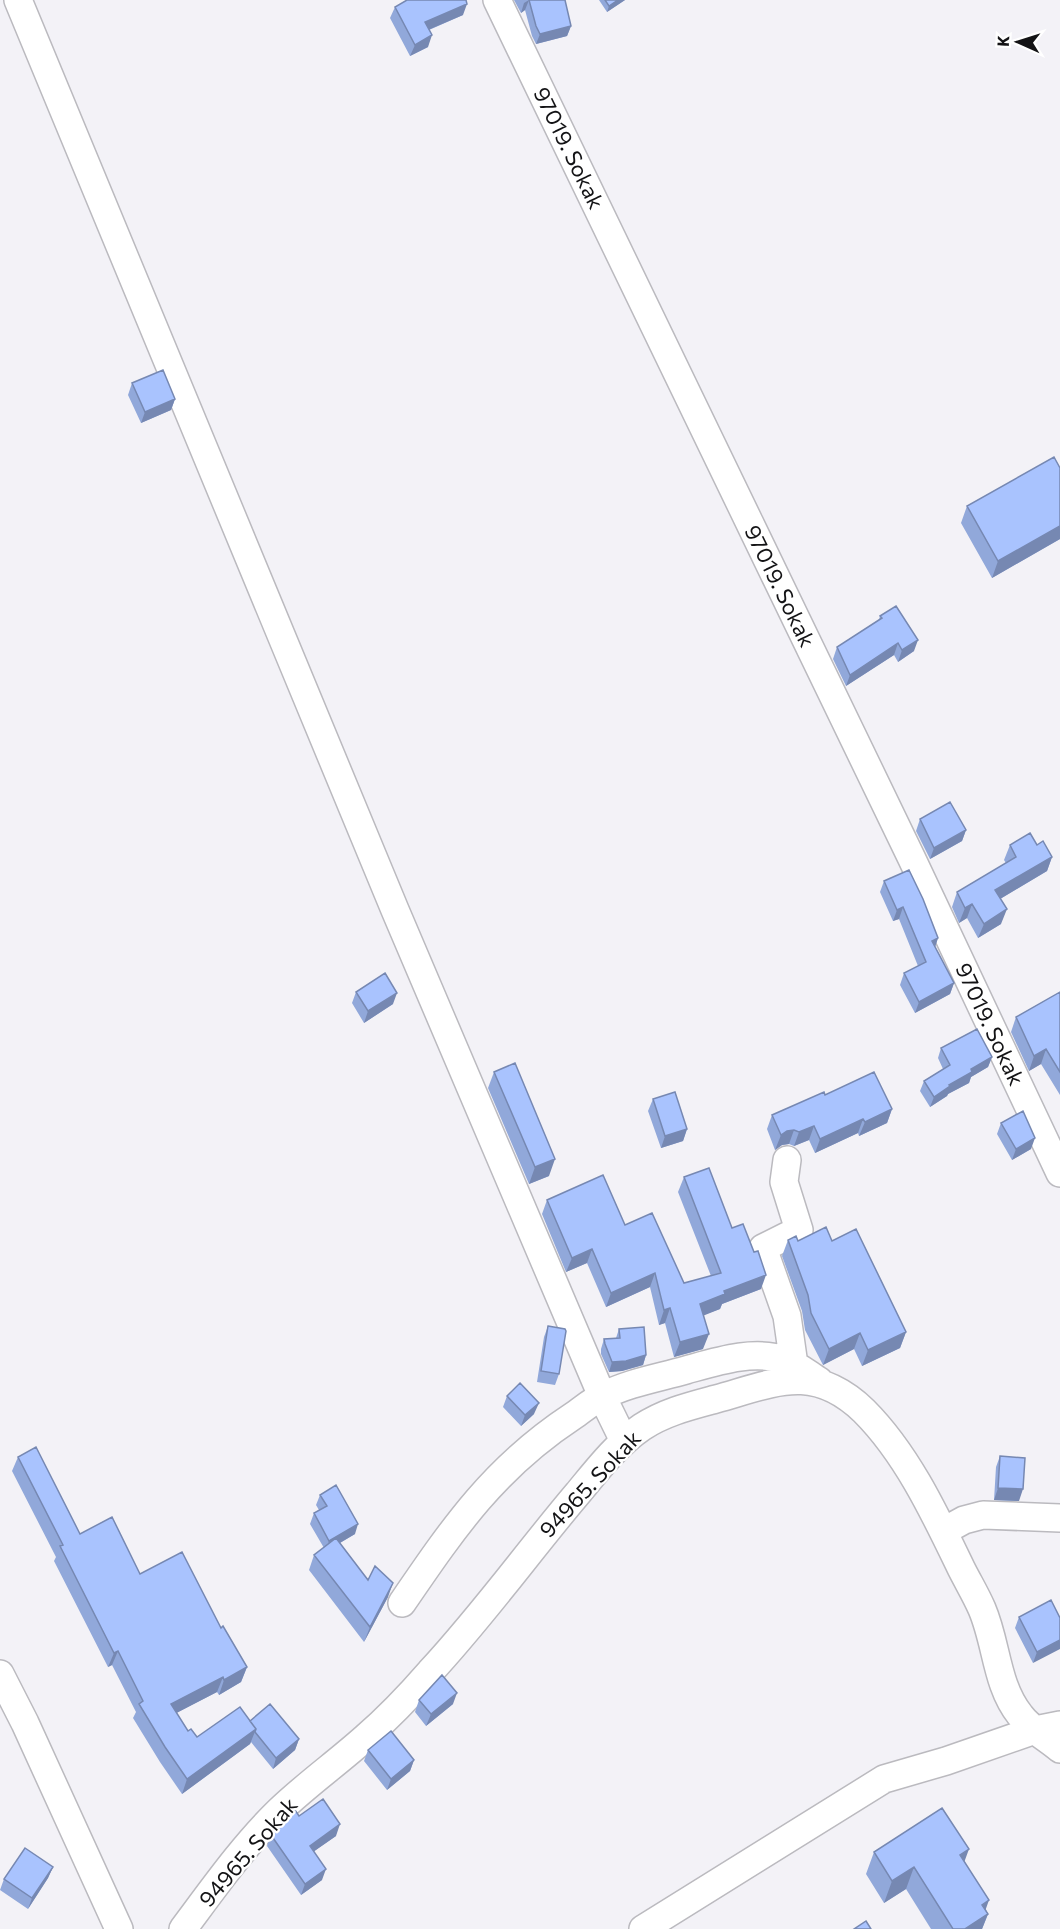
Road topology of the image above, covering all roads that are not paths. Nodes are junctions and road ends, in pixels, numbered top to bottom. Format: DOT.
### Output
graph roads {
  1 [pos="18,0"];
  2 [pos="497,0"];
  3 [pos="787,1160"];
  4 [pos="1060,1173"];
  5 [pos="794,1365"];
  6 [pos="828,1386"];
  7 [pos="602,1396"];
  8 [pos="624,1441"];
  9 [pos="1060,1518"];
  10 [pos="944,1531"];
  11 [pos="402,1603"];
  12 [pos="0,1674"];
  13 [pos="1047,1727"];
  14 [pos="1060,1749"];
  15 [pos="119,1929"];
  16 [pos="183,1929"];
  17 [pos="643,1929"];
  1 -- 7 [label="street"];
  2 -- 4 [label="street, 97019. Sokak"];
  3 -- 5 [label="street"];
  5 -- 6 [label="street"];
  5 -- 7 [label="street"];
  6 -- 8 [label="street, 94965. Sokak"];
  6 -- 10 [label="street, 94965. Sokak"];
  7 -- 8 [label="street"];
  7 -- 11 [label="street"];
  8 -- 16 [label="street, 94965. Sokak"];
  9 -- 10 [label="street"];
  10 -- 13 [label="street, 94965. Sokak"];
  12 -- 15 [label="street"];
  13 -- 14 [label="street, 94965. Sokak"];
  13 -- 17 [label="street"];
}
